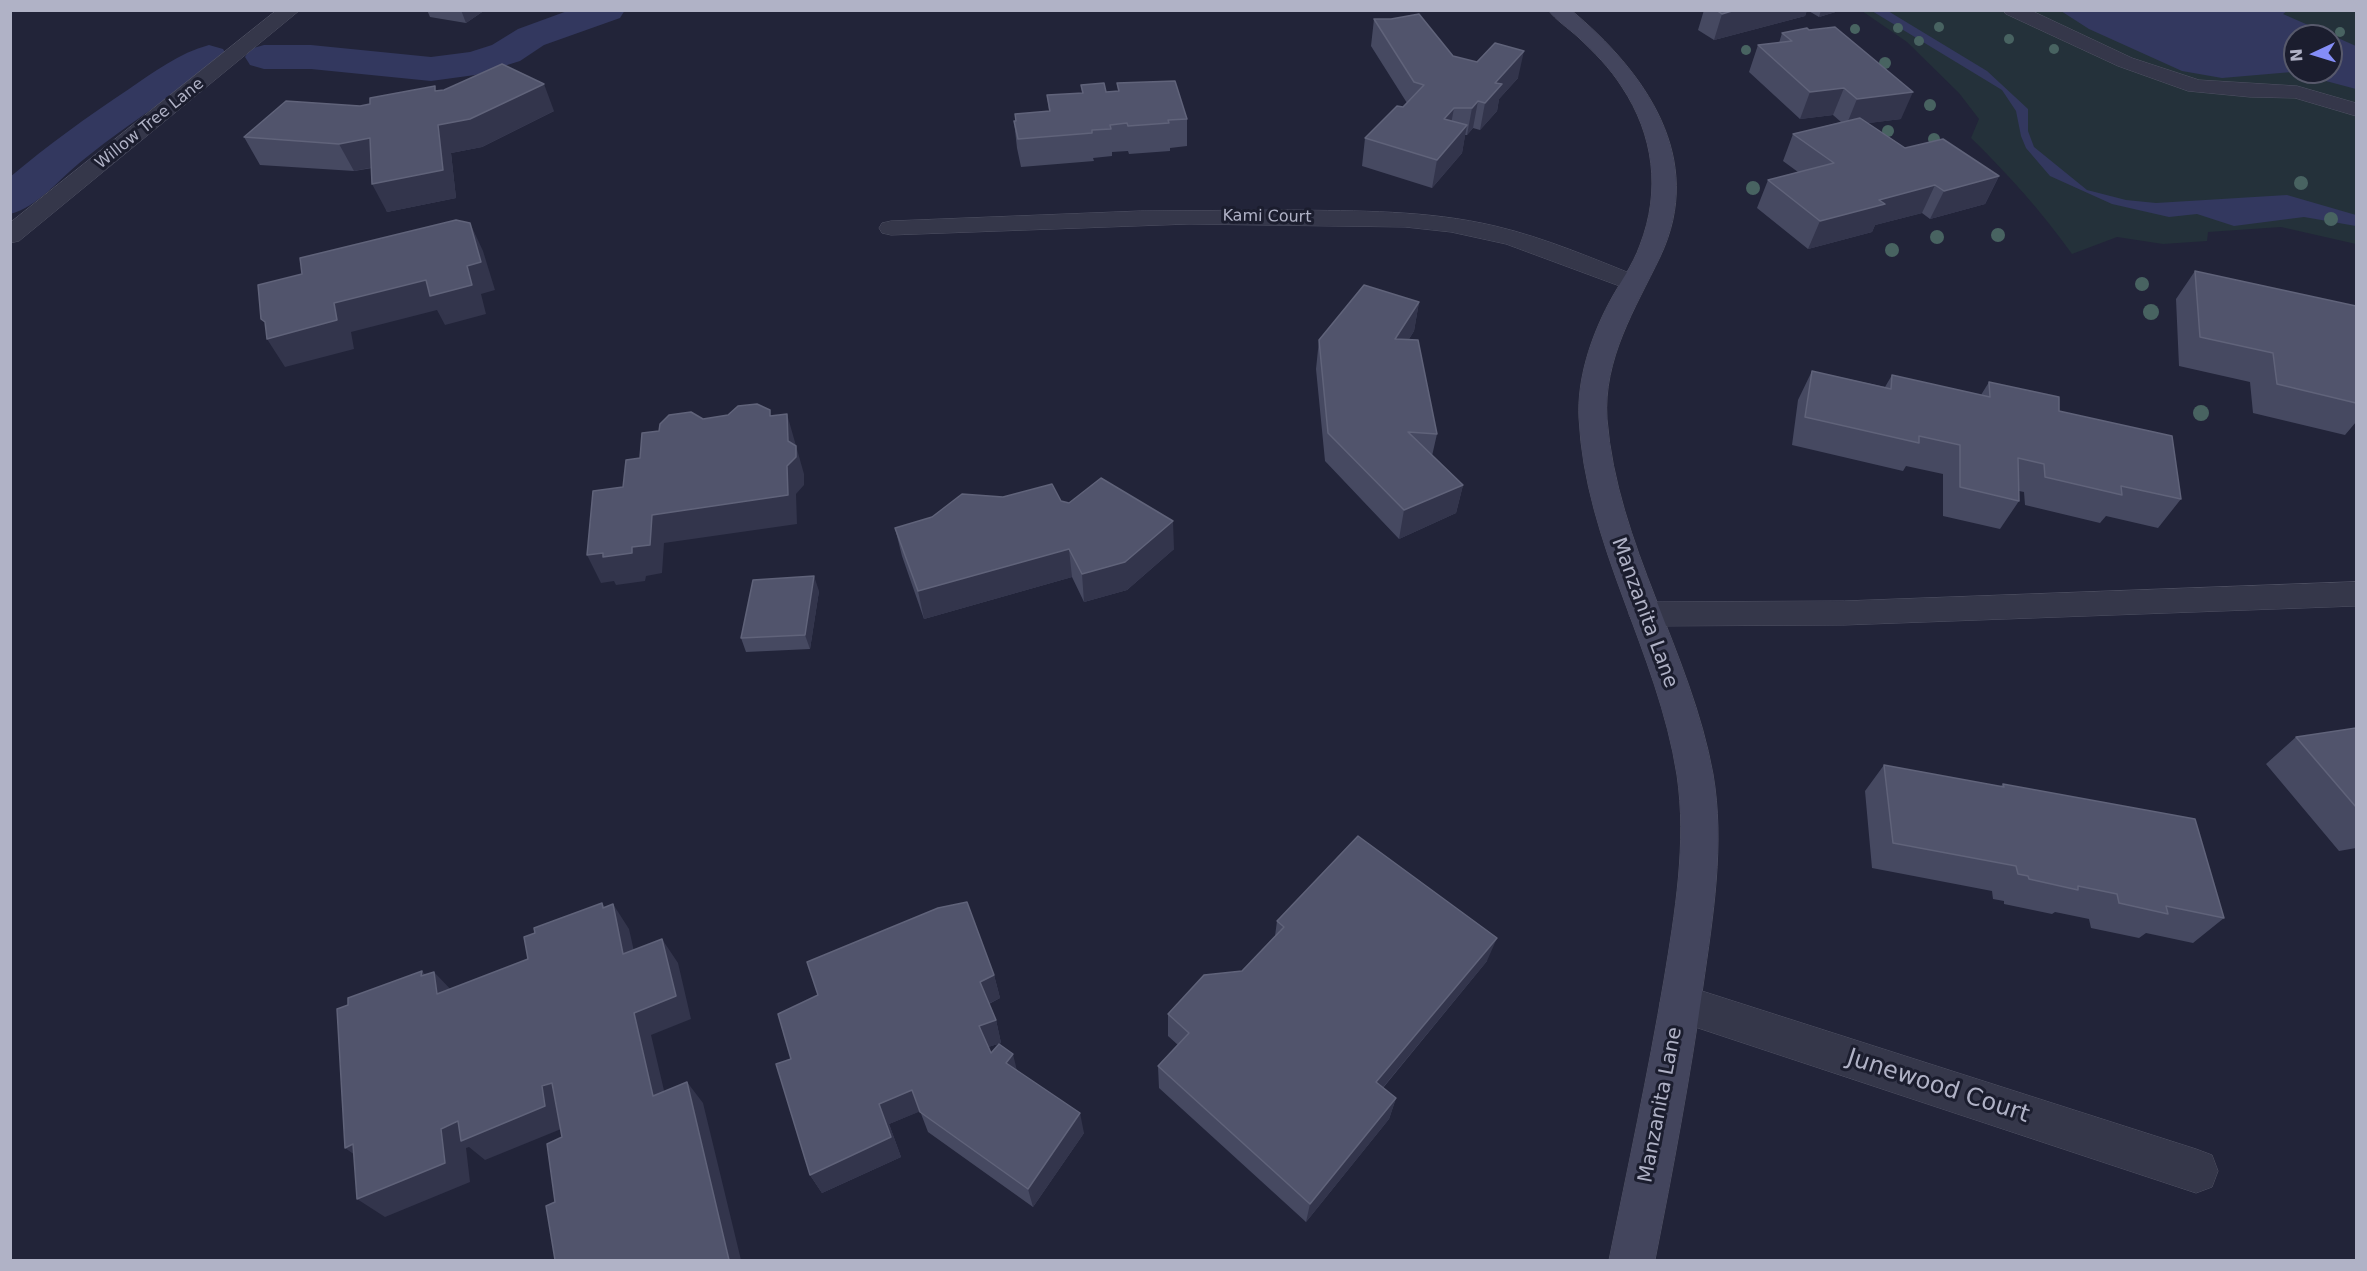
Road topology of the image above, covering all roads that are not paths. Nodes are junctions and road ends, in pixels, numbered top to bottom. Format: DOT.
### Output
graph roads {
  1 [pos="290,10"];
  2 [pos="1558,10"];
  3 [pos="2013,10"];
  4 [pos="2356,110"];
  5 [pos="891,228"];
  6 [pos="10,236"];
  7 [pos="1633,283"];
  8 [pos="2356,594"];
  9 [pos="1645,614"];
  10 [pos="1680,1003"];
  11 [pos="2196,1171"];
  12 [pos="1632,1260"];
  1 -- 6 [label="street, Willow Tree Lane"];
  2 -- 7 [label="street, Manzanita Lane"];
  3 -- 4 [label="street"];
  5 -- 7 [label="street, Kami Court"];
  7 -- 9 [label="street, Manzanita Lane"];
  8 -- 9 [label="street"];
  9 -- 10 [label="street, Manzanita Lane"];
  10 -- 11 [label="street, Junewood Court"];
  10 -- 12 [label="street, Manzanita Lane"];
}
